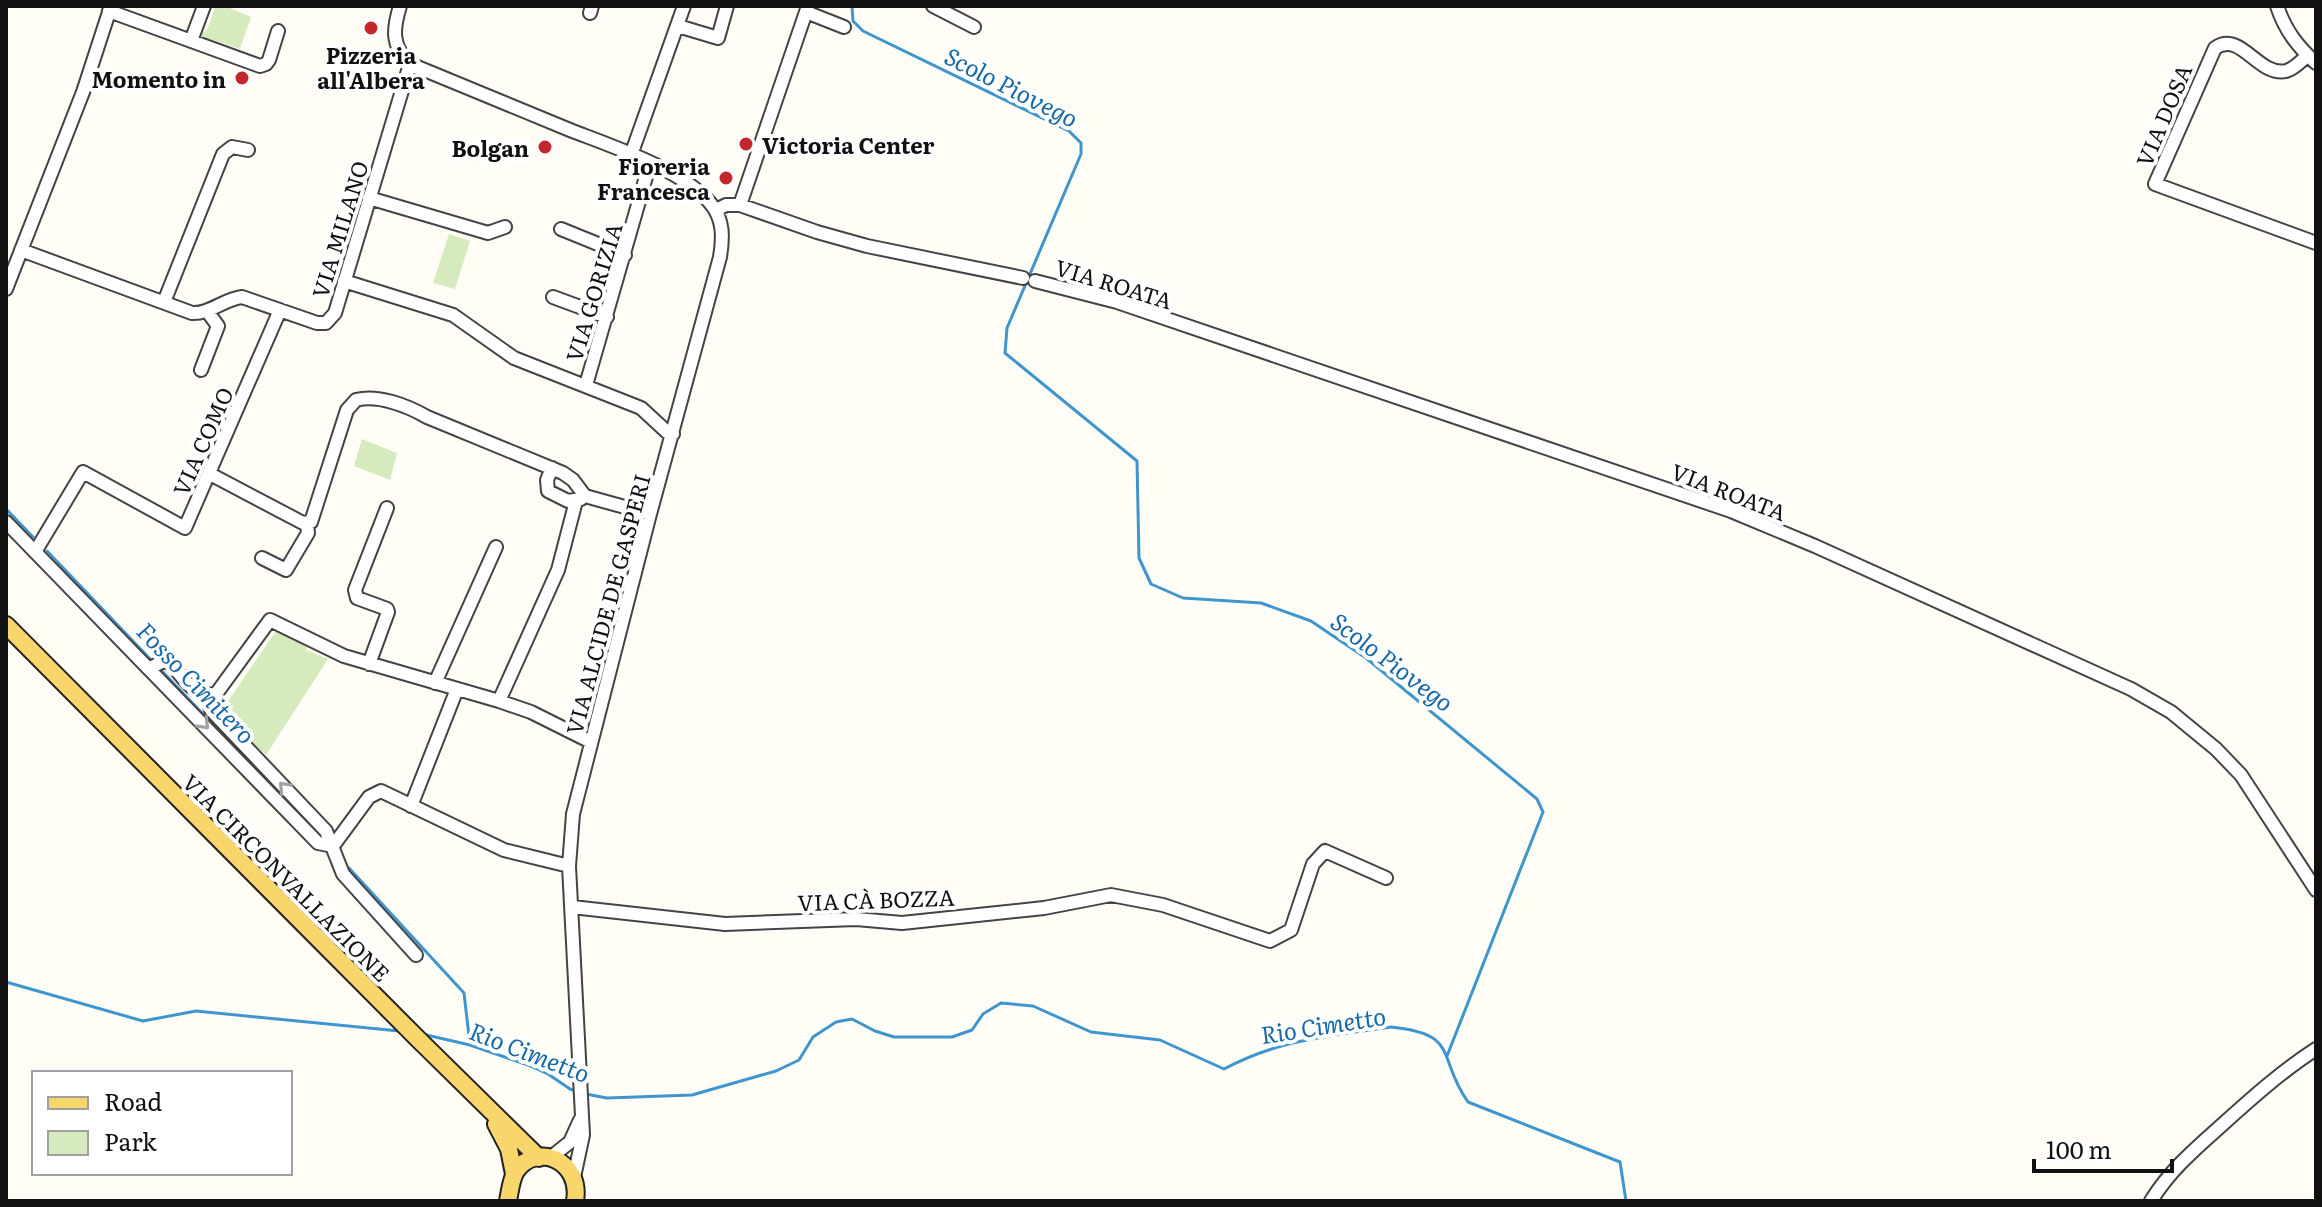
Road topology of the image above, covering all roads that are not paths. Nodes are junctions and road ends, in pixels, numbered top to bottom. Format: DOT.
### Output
graph roads {
  1 [pos="204,6"];
  2 [pos="400,6"];
  3 [pos="684,6"];
  4 [pos="727,6"];
  5 [pos="933,6"];
  6 [pos="2277,6"];
  7 [pos="110,8"];
  8 [pos="807,9"];
  9 [pos="678,26"];
  10 [pos="844,27"];
  11 [pos="974,27"];
  12 [pos="278,31"];
  13 [pos="191,41"];
  14 [pos="2312,60"];
  15 [pos="410,64"];
  16 [pos="248,150"];
  17 [pos="631,155"];
  18 [pos="650,163"];
  19 [pos="369,198"];
  20 [pos="740,205"];
  21 [pos="716,210"];
  22 [pos="505,227"];
  23 [pos="561,229"];
  24 [pos="2316,243"];
  25 [pos="21,250"];
  26 [pos="625,255"];
  27 [pos="344,281"];
  28 [pos="6,289"];
  29 [pos="553,297"];
  30 [pos="164,302"];
  31 [pos="280,310"];
  32 [pos="207,311"];
  33 [pos="607,317"];
  34 [pos="201,370"];
  35 [pos="586,385"];
  36 [pos="673,434"];
  37 [pos="552,468"];
  38 [pos="210,474"];
  39 [pos="581,499"];
  40 [pos="387,508"];
  41 [pos="650,514"];
  42 [pos="6,522"];
  43 [pos="307,524"];
  44 [pos="496,547"];
  45 [pos="35,552"];
  46 [pos="262,558"];
  47 [pos="6,625"];
  48 [pos="369,664"];
  49 [pos="155,665"];
  50 [pos="435,683"];
  51 [pos="457,689"];
  52 [pos="208,696"];
  53 [pos="499,701"];
  54 [pos="591,742"];
  55 [pos="411,806"];
  56 [pos="333,846"];
  57 [pos="569,866"];
  58 [pos="1386,878"];
  59 [pos="2316,890"];
  60 [pos="572,907"];
  61 [pos="416,955"];
  62 [pos="2316,1049"];
  63 [pos="479,1100"];
  64 [pos="581,1117"];
  65 [pos="544,1158"];
  66 [pos="514,1174"];
  67 [pos="574,1177"];
  68 [pos="576,1200"];
  69 [pos="508,1201"];
  70 [pos="2152,1201"];
  1 -- 13 [label="street"];
  2 -- 15 [label="street"];
  3 -- 9 [label="street"];
  4 -- 9 [label="street"];
  5 -- 11 [label="street"];
  6 -- 14 [label="street"];
  7 -- 13 [label="street"];
  7 -- 25 [label="street"];
  8 -- 10 [label="street"];
  8 -- 20 [label="street"];
  9 -- 17 [label="street"];
  12 -- 13 [label="street"];
  14 -- 24 [label="street, VIA DOSA"];
  15 -- 17 [label="street"];
  15 -- 19 [label="street, VIA MILANO"];
  16 -- 30 [label="street"];
  17 -- 18 [label="street"];
  18 -- 21 [label="street"];
  18 -- 26 [label="street, VIA GORIZIA"];
  19 -- 22 [label="street"];
  19 -- 27 [label="street, VIA MILANO"];
  20 -- 21 [label="street"];
  20 -- 59 [label="street, VIA ROATA"];
  21 -- 36 [label="street, VIA ALCIDE DE GASPERI"];
  23 -- 26 [label="street"];
  25 -- 28 [label="street"];
  25 -- 30 [label="street"];
  26 -- 33 [label="street, VIA GORIZIA"];
  27 -- 31 [label="street, VIA MILANO"];
  27 -- 35 [label="street"];
  29 -- 33 [label="street"];
  30 -- 32 [label="street"];
  31 -- 32 [label="street, VIA MILANO"];
  31 -- 38 [label="street, VIA COMO"];
  32 -- 34 [label="street"];
  33 -- 35 [label="street, VIA GORIZIA"];
  35 -- 36 [label="street"];
  36 -- 41 [label="street, VIA ALCIDE DE GASPERI"];
  37 -- 39 [label="street"];
  37 -- 39 [label="street"];
  37 -- 43 [label="street"];
  38 -- 43 [label="street"];
  38 -- 45 [label="street, VIA COMO"];
  39 -- 41 [label="street"];
  39 -- 53 [label="street"];
  40 -- 48 [label="street"];
  41 -- 54 [label="street, VIA ALCIDE DE GASPERI"];
  42 -- 45 [label="street"];
  43 -- 46 [label="street"];
  44 -- 50 [label="street"];
  45 -- 49 [label="street"];
  47 -- 63 [label="main road, VIA CIRCONVALLAZIONE"];
  48 -- 50 [label="street"];
  48 -- 52 [label="street"];
  49 -- 52 [label="street"];
  49 -- 56 [label="street, one-way"];
  50 -- 51 [label="street"];
  51 -- 53 [label="street"];
  51 -- 55 [label="street"];
  56 -- 52 [label="street, one-way"];
  53 -- 54 [label="street"];
  54 -- 57 [label="street, VIA ALCIDE DE GASPERI"];
  55 -- 56 [label="street"];
  55 -- 57 [label="street"];
  56 -- 61 [label="street"];
  57 -- 60 [label="street, VIA ALCIDE DE GASPERI"];
  58 -- 60 [label="street, VIA CÀ BOZZA"];
  60 -- 64 [label="street, VIA ALCIDE DE GASPERI"];
  62 -- 70 [label="street"];
  63 -- 65 [label="main road, VIA CIRCONVALLAZIONE"];
  63 -- 66 [label="main road"];
  64 -- 65 [label="street"];
  64 -- 67 [label="street, VIA ALCIDE DE GASPERI"];
  65 -- 66 [label="main road"];
  65 -- 67 [label="main road, VIA CIRCONVALLAZIONE"];
  66 -- 69 [label="main road"];
  67 -- 68 [label="main road"];
}
